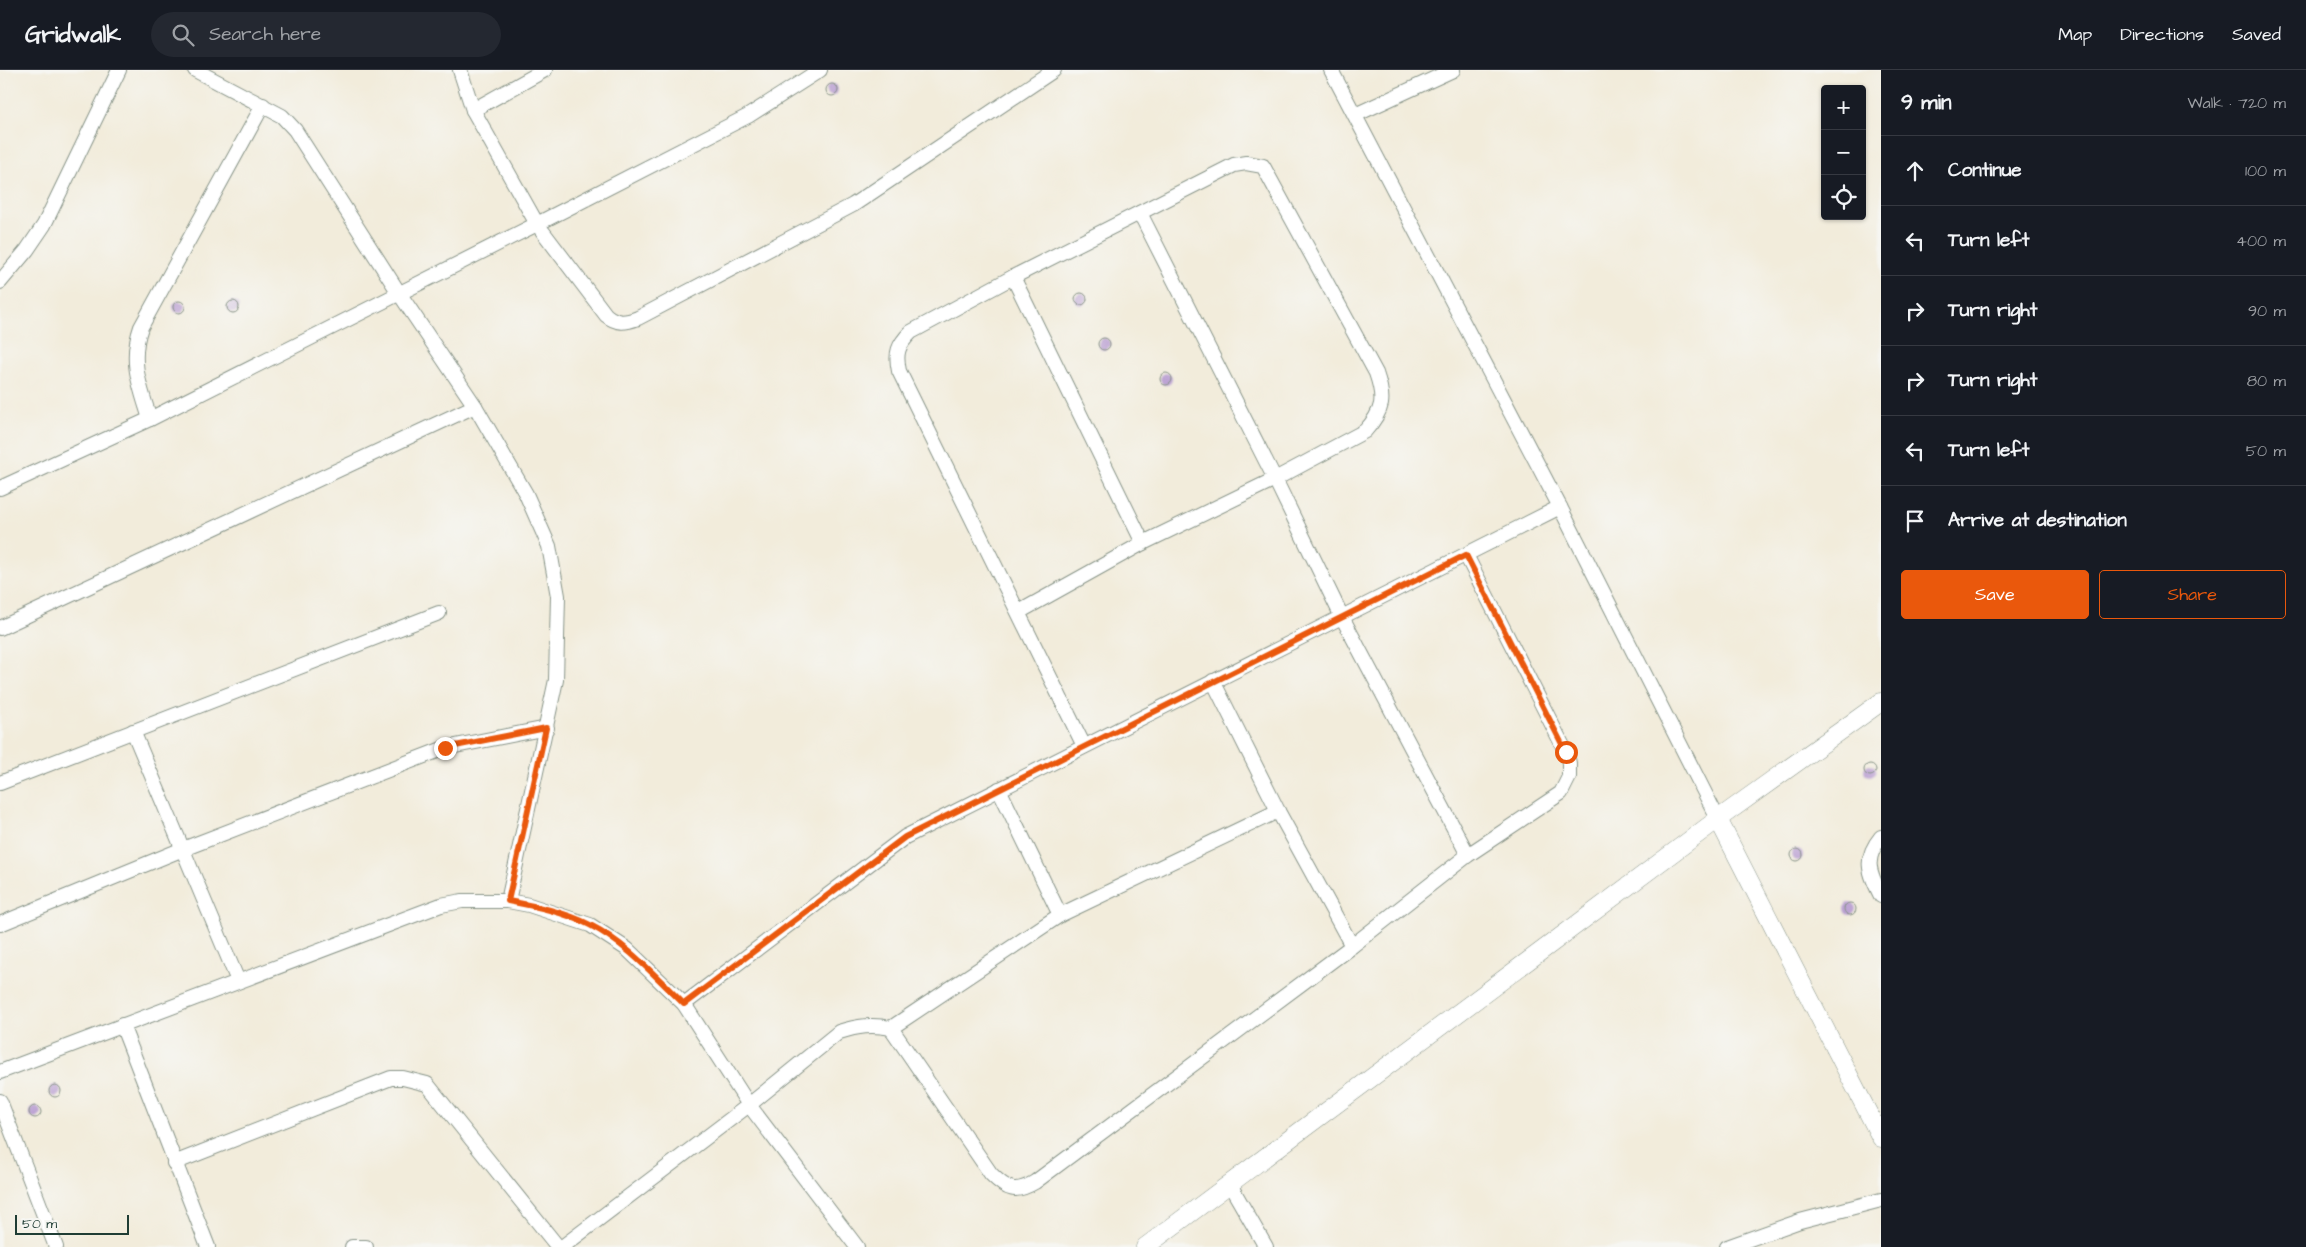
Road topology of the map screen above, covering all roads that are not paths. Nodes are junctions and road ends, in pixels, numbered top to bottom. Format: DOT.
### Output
graph roads {
  1 [pos="120,70"];
  2 [pos="194,70"];
  3 [pos="460,70"];
  4 [pos="545,70"];
  5 [pos="820,70"];
  6 [pos="1054,70"];
  7 [pos="1331,70"];
  8 [pos="1453,70"];
  9 [pos="263,105"];
  10 [pos="473,110"];
  11 [pos="1355,115"];
  12 [pos="1140,213"];
  13 [pos="537,224"];
  14 [pos="1013,277"];
  15 [pos="0,282"];
  16 [pos="400,294"];
  17 [pos="475,406"];
  18 [pos="150,419"];
  19 [pos="1275,479"];
  20 [pos="0,488"];
  21 [pos="1560,507"];
  22 [pos="1143,543"];
  23 [pos="1466,555"];
  24 [pos="1019,612"];
  25 [pos="439,613"];
  26 [pos="1342,617"];
  27 [pos="0,628"];
  28 [pos="1214,681"];
  29 [pos="1881,702"];
  30 [pos="546,728"];
  31 [pos="133,731"];
  32 [pos="1084,746"];
  33 [pos="0,783"];
  34 [pos="999,789"];
  35 [pos="1278,811"];
  36 [pos="1718,819"];
  37 [pos="1881,837"];
  38 [pos="183,849"];
  39 [pos="1468,855"];
  40 [pos="1881,896"];
  41 [pos="508,901"];
  42 [pos="1060,915"];
  43 [pos="0,924"];
  44 [pos="1352,946"];
  45 [pos="238,980"];
  46 [pos="684,1004"];
  47 [pos="122,1025"];
  48 [pos="891,1028"];
  49 [pos="0,1072"];
  50 [pos="0,1101"];
  51 [pos="749,1105"];
  52 [pos="1881,1138"];
  53 [pos="174,1163"];
  54 [pos="1230,1183"];
  55 [pos="1881,1200"];
  56 [pos="56,1247"];
  57 [pos="208,1247"];
  58 [pos="352,1247"];
  59 [pos="366,1247"];
  60 [pos="560,1247"];
  61 [pos="857,1247"];
  62 [pos="1145,1247"];
  63 [pos="1266,1247"];
  64 [pos="1727,1247"];
  1 -- 15 [label="street"];
  2 -- 9 [label="street"];
  3 -- 10 [label="street"];
  4 -- 10 [label="street"];
  5 -- 13 [label="street"];
  6 -- 13 [label="street"];
  7 -- 11 [label="street"];
  8 -- 11 [label="street"];
  9 -- 16 [label="street"];
  9 -- 18 [label="street"];
  10 -- 13 [label="street"];
  11 -- 21 [label="street"];
  12 -- 14 [label="street"];
  12 -- 19 [label="street"];
  12 -- 19 [label="street"];
  13 -- 16 [label="street"];
  14 -- 22 [label="street"];
  14 -- 24 [label="street"];
  16 -- 17 [label="street"];
  16 -- 18 [label="street"];
  17 -- 27 [label="street"];
  17 -- 30 [label="street"];
  18 -- 20 [label="street"];
  19 -- 22 [label="street"];
  19 -- 26 [label="street"];
  21 -- 23 [label="street"];
  21 -- 36 [label="street"];
  22 -- 24 [label="street"];
  23 -- 26 [label="street"];
  23 -- 39 [label="street"];
  24 -- 32 [label="street"];
  25 -- 31 [label="street"];
  26 -- 28 [label="street"];
  26 -- 39 [label="street"];
  28 -- 32 [label="street"];
  28 -- 35 [label="street"];
  29 -- 36 [label="street"];
  30 -- 38 [label="street"];
  30 -- 41 [label="street"];
  31 -- 33 [label="street"];
  31 -- 38 [label="street"];
  32 -- 34 [label="street"];
  34 -- 42 [label="street"];
  34 -- 46 [label="street"];
  35 -- 42 [label="street"];
  35 -- 44 [label="street"];
  36 -- 52 [label="street"];
  36 -- 54 [label="street"];
  37 -- 40 [label="street"];
  38 -- 43 [label="street"];
  38 -- 45 [label="street"];
  39 -- 44 [label="street"];
  41 -- 45 [label="street"];
  41 -- 46 [label="street"];
  42 -- 48 [label="street"];
  44 -- 48 [label="street"];
  45 -- 47 [label="street"];
  46 -- 51 [label="street"];
  47 -- 49 [label="street"];
  47 -- 53 [label="street"];
  48 -- 51 [label="street"];
  50 -- 56 [label="street"];
  51 -- 60 [label="street"];
  51 -- 61 [label="street"];
  53 -- 57 [label="street"];
  53 -- 60 [label="street"];
  54 -- 62 [label="street"];
  54 -- 63 [label="street"];
  55 -- 64 [label="street"];
  58 -- 59 [label="street"];
}
